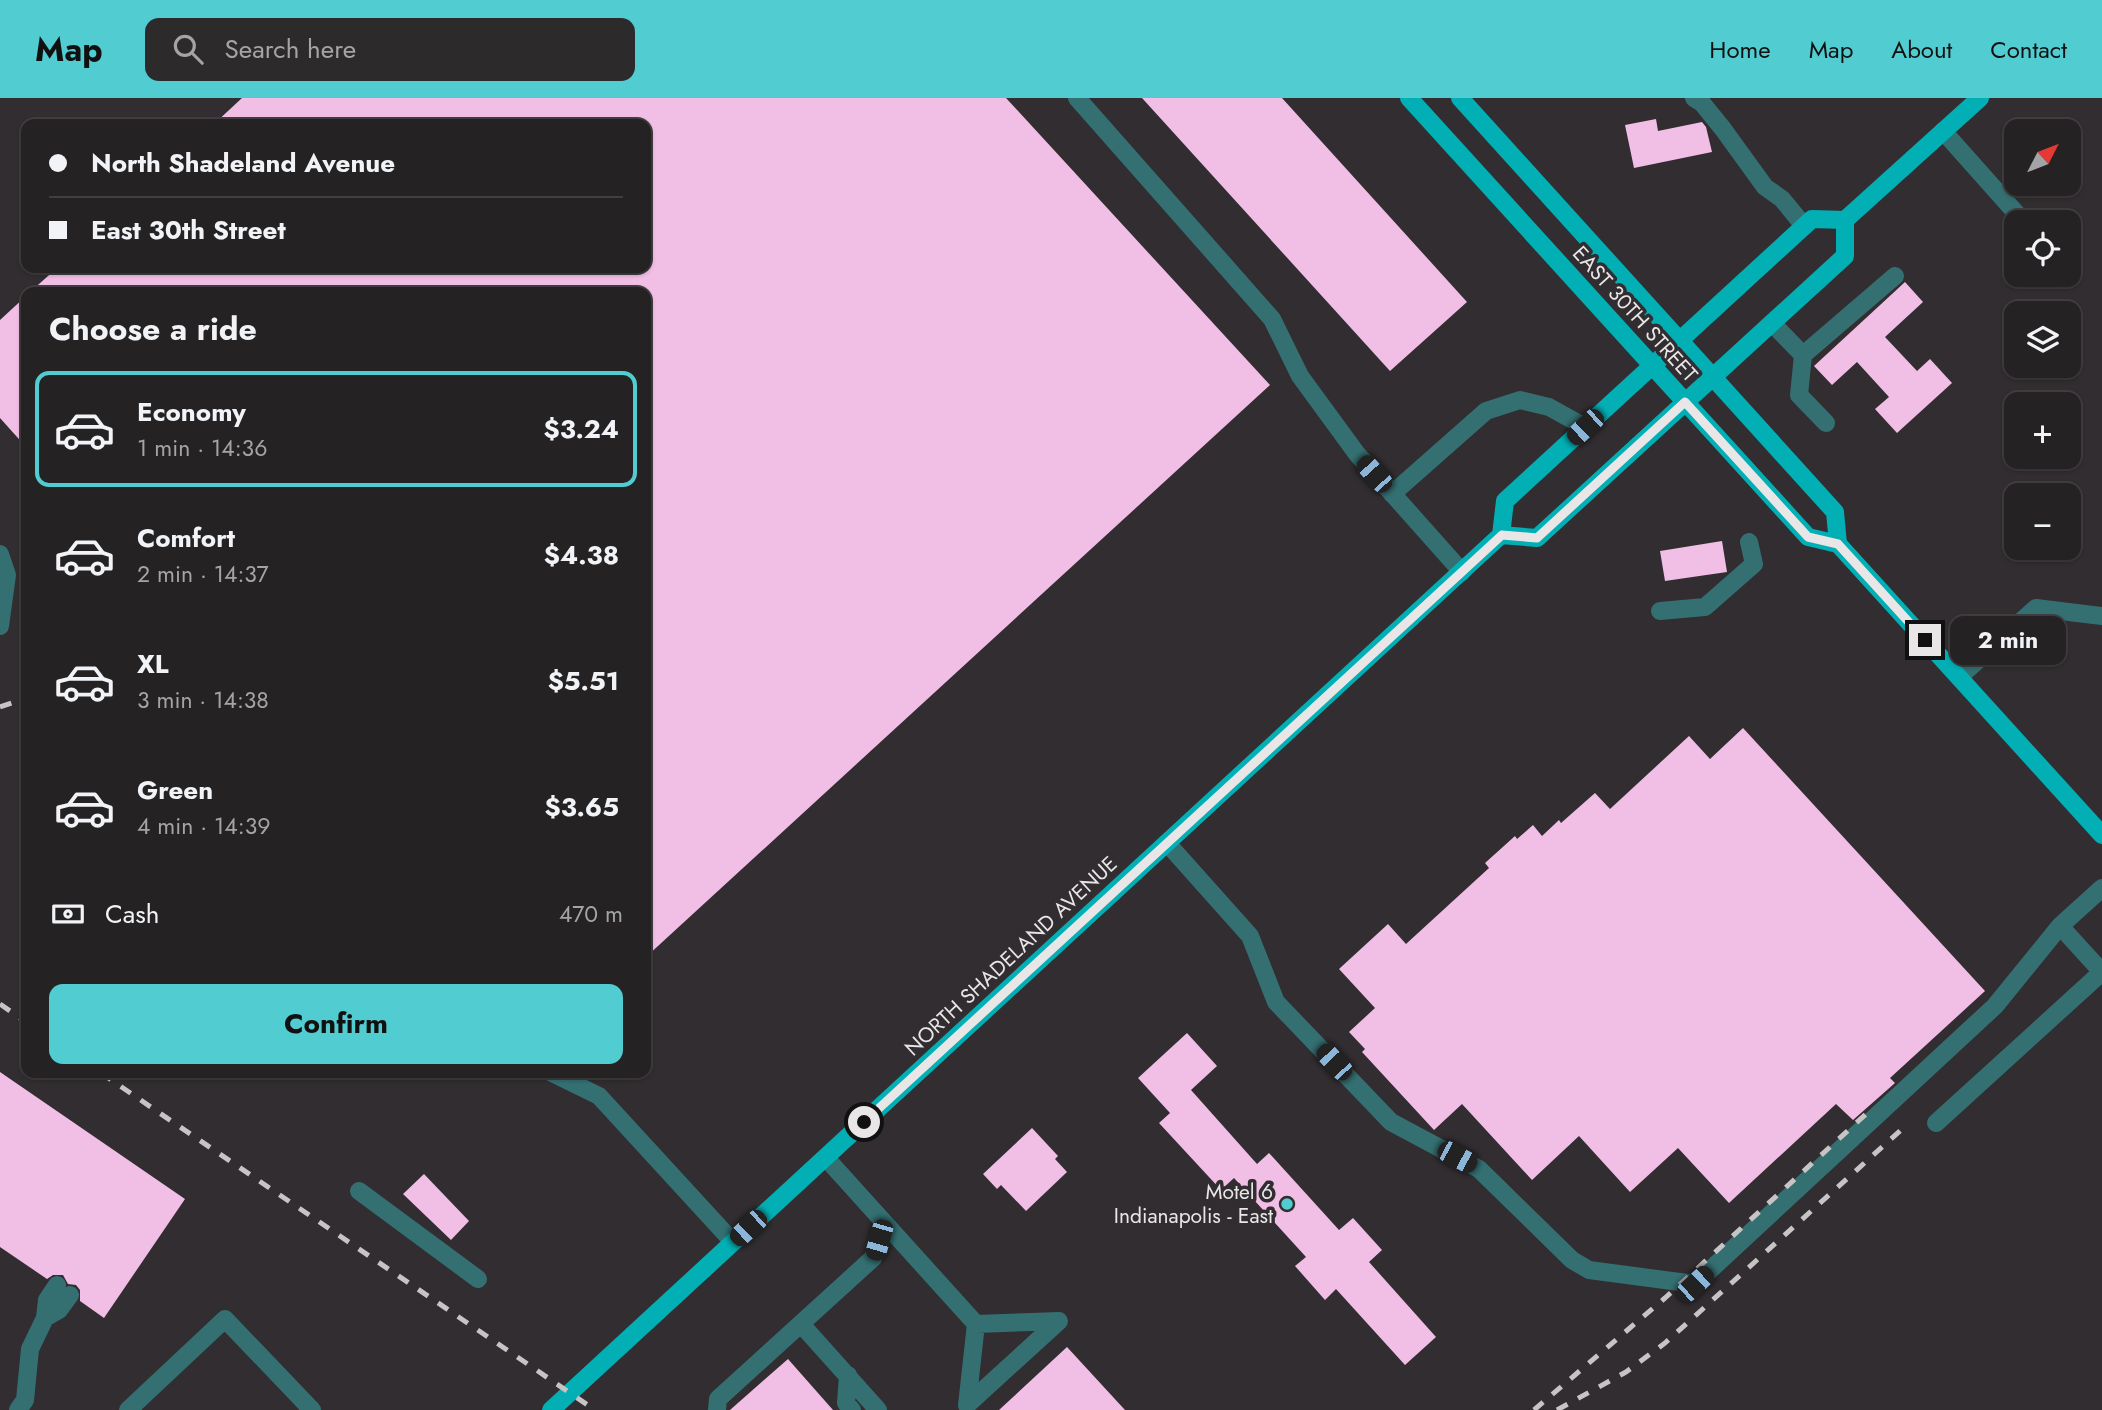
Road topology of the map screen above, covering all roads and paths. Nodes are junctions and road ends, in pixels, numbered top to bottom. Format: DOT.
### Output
graph roads {
  1 [pos="1077,98"];
  2 [pos="1409,98"];
  3 [pos="1460,98"];
  4 [pos="1694,98"];
  5 [pos="1980,98"];
  6 [pos="1943,131"];
  7 [pos="2013,210"];
  8 [pos="1845,220"];
  9 [pos="1804,226"];
  10 [pos="1895,276"];
  11 [pos="1772,323"];
  12 [pos="1680,340"];
  13 [pos="1803,355"];
  14 [pos="1651,366"];
  15 [pos="1713,377"];
  16 [pos="1685,402"];
  17 [pos="1826,423"];
  18 [pos="1585,427"];
  19 [pos="1392,494"];
  20 [pos="1502,535"];
  21 [pos="1749,542"];
  22 [pos="1838,544"];
  23 [pos="0,554"];
  24 [pos="1462,572"];
  25 [pos="1660,611"];
  26 [pos="2102,616"];
  27 [pos="0,626"];
  28 [pos="1959,677"];
  29 [pos="2102,835"];
  30 [pos="1167,843"];
  31 [pos="2102,888"];
  32 [pos="2060,926"];
  33 [pos="562,1078"];
  34 [pos="1936,1124"];
  35 [pos="825,1158"];
  36 [pos="359,1191"];
  37 [pos="884,1222"];
  38 [pos="733,1242"];
  39 [pos="478,1279"];
  40 [pos="63,1290"];
  41 [pos="801,1324"];
  42 [pos="976,1324"];
  43 [pos="848,1375"];
  44 [pos="965,1408"];
  45 [pos="18,1410"];
  46 [pos="128,1410"];
  47 [pos="312,1410"];
  48 [pos="551,1410"];
  49 [pos="717,1410"];
  50 [pos="852,1410"];
  51 [pos="878,1410"];
  1 -- 19 [label="lane"];
  2 -- 14 [label="main road, EAST 30TH STREET"];
  3 -- 12 [label="main road, EAST 30TH STREET"];
  4 -- 9 [label="lane"];
  5 -- 6 [label="main road"];
  6 -- 7 [label="lane"];
  6 -- 8 [label="main road"];
  8 -- 9 [label="main road"];
  8 -- 11 [label="main road"];
  9 -- 12 [label="main road"];
  10 -- 13 [label="lane"];
  11 -- 13 [label="lane"];
  11 -- 15 [label="main road"];
  12 -- 14 [label="main road"];
  12 -- 15 [label="main road, EAST 30TH STREET"];
  13 -- 17 [label="lane"];
  14 -- 16 [label="main road, EAST 30TH STREET"];
  14 -- 18 [label="main road"];
  15 -- 16 [label="main road"];
  15 -- 22 [label="main road, EAST 30TH STREET"];
  16 -- 20 [label="main road"];
  16 -- 22 [label="main road, EAST 30TH STREET"];
  18 -- 19 [label="lane"];
  18 -- 20 [label="main road"];
  19 -- 24 [label="lane"];
  20 -- 24 [label="main road, NORTH SHADELAND AVENUE"];
  21 -- 25 [label="lane"];
  22 -- 28 [label="main road"];
  23 -- 27 [label="lane"];
  24 -- 30 [label="main road, NORTH SHADELAND AVENUE"];
  26 -- 28 [label="lane"];
  28 -- 29 [label="main road"];
  30 -- 32 [label="lane"];
  30 -- 35 [label="main road, NORTH SHADELAND AVENUE"];
  31 -- 32 [label="lane"];
  32 -- 34 [label="lane"];
  33 -- 38 [label="lane"];
  35 -- 37 [label="lane"];
  35 -- 38 [label="main road, NORTH SHADELAND AVENUE"];
  36 -- 39 [label="lane"];
  37 -- 41 [label="lane"];
  37 -- 42 [label="lane"];
  38 -- 48 [label="main road, NORTH SHADELAND AVENUE"];
  40 -- 45 [label="lane"];
  41 -- 43 [label="lane"];
  41 -- 49 [label="lane"];
  42 -- 44 [label="lane"];
  42 -- 44 [label="lane"];
  43 -- 50 [label="lane"];
  43 -- 51 [label="lane"];
  46 -- 47 [label="lane"];
}
